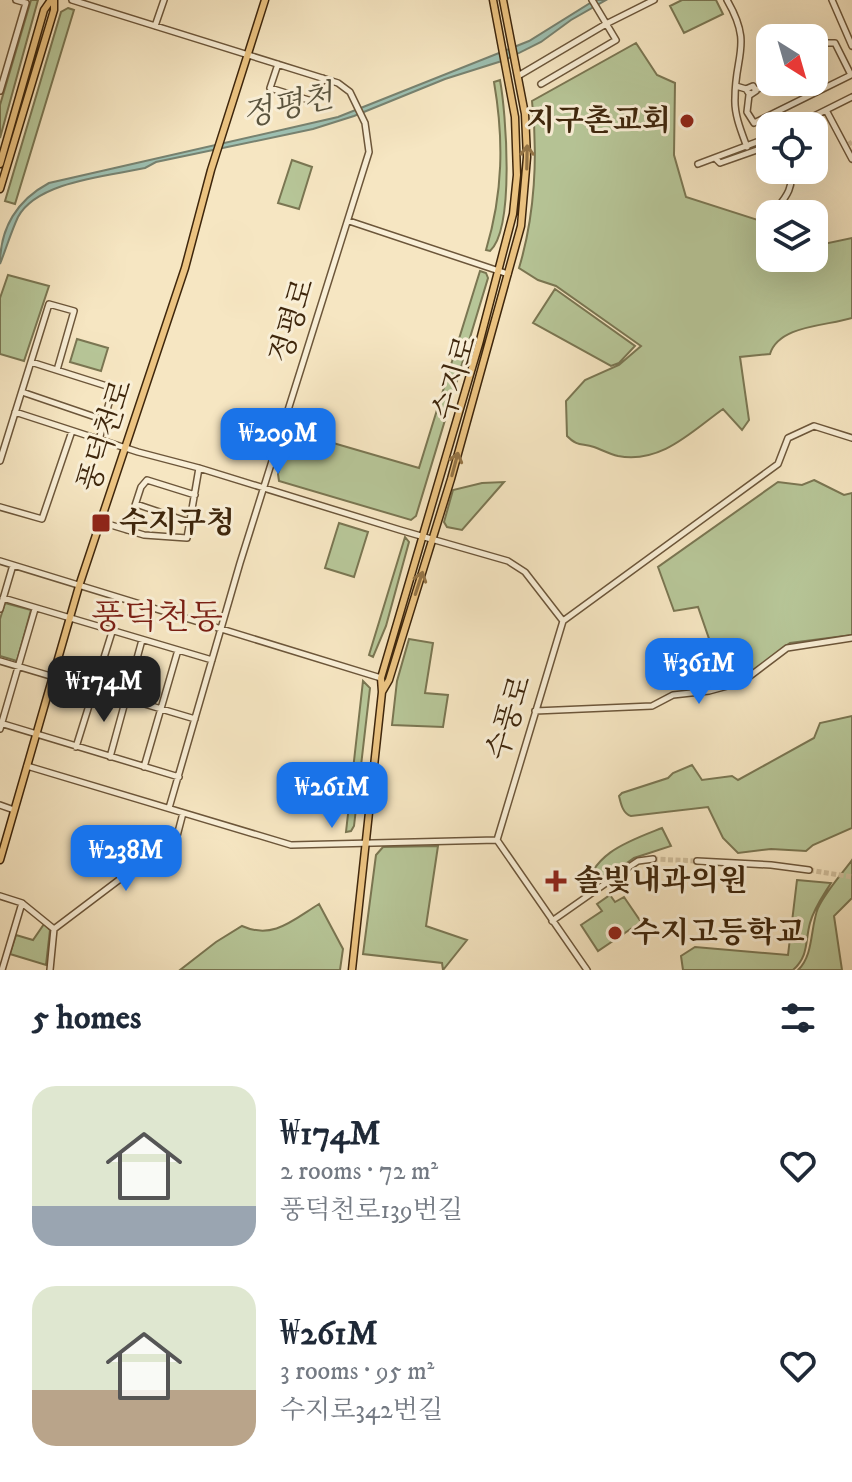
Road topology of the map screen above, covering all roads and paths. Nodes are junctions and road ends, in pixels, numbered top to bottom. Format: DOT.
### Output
graph roads {
  1 [pos="16,0"];
  2 [pos="52,0"];
  3 [pos="72,0"];
  4 [pos="164,0"];
  5 [pos="265,0"];
  6 [pos="493,0"];
  7 [pos="503,0"];
  8 [pos="592,0"];
  9 [pos="654,0"];
  10 [pos="727,0"];
  11 [pos="832,0"];
  12 [pos="605,21"];
  13 [pos="155,26"];
  14 [pos="828,43"];
  15 [pos="852,46"];
  16 [pos="248,54"];
  17 [pos="278,64"];
  18 [pos="517,73"];
  19 [pos="323,78"];
  20 [pos="541,84"];
  21 [pos="735,86"];
  22 [pos="828,86"];
  23 [pos="756,90"];
  24 [pos="0,91"];
  25 [pos="748,92"];
  26 [pos="809,96"];
  27 [pos="852,97"];
  28 [pos="826,110"];
  29 [pos="822,112"];
  30 [pos="756,143"];
  31 [pos="747,147"];
  32 [pos="756,150"];
  33 [pos="715,158"];
  34 [pos="852,159"];
  35 [pos="0,164"];
  36 [pos="698,164"];
  37 [pos="0,189"];
  38 [pos="349,221"];
  39 [pos="499,271"];
  40 [pos="508,274"];
  41 [pos="31,362"];
  42 [pos="57,370"];
  43 [pos="22,392"];
  44 [pos="15,412"];
  45 [pos="104,420"];
  46 [pos="72,431"];
  47 [pos="852,438"];
  48 [pos="99,440"];
  49 [pos="125,448"];
  50 [pos="0,461"];
  51 [pos="199,468"];
  52 [pos="264,488"];
  53 [pos="195,495"];
  54 [pos="136,504"];
  55 [pos="0,507"];
  56 [pos="101,522"];
  57 [pos="189,522"];
  58 [pos="127,530"];
  59 [pos="423,536"];
  60 [pos="433,539"];
  61 [pos="0,561"];
  62 [pos="13,565"];
  63 [pos="79,586"];
  64 [pos="3,598"];
  65 [pos="0,609"];
  66 [pos="35,609"];
  67 [pos="71,619"];
  68 [pos="563,621"];
  69 [pos="222,630"];
  70 [pos="112,632"];
  71 [pos="852,638"];
  72 [pos="142,640"];
  73 [pos="178,650"];
  74 [pos="212,660"];
  75 [pos="0,661"];
  76 [pos="19,667"];
  77 [pos="54,678"];
  78 [pos="381,678"];
  79 [pos="389,680"];
  80 [pos="95,688"];
  81 [pos="382,692"];
  82 [pos="126,698"];
  83 [pos="160,708"];
  84 [pos="535,711"];
  85 [pos="195,719"];
  86 [pos="1,725"];
  87 [pos="37,735"];
  88 [pos="76,747"];
  89 [pos="110,757"];
  90 [pos="27,766"];
  91 [pos="144,767"];
  92 [pos="179,777"];
  93 [pos="0,805"];
  94 [pos="169,808"];
  95 [pos="14,810"];
  96 [pos="184,813"];
  97 [pos="497,840"];
  98 [pos="366,843"];
  99 [pos="653,859"];
  100 [pos="0,860"];
  101 [pos="697,861"];
  102 [pos="809,870"];
  103 [pos="0,896"];
  104 [pos="22,903"];
  105 [pos="552,921"];
  106 [pos="54,929"];
  107 [pos="2,970"];
  108 [pos="50,970"];
  109 [pos="352,970"];
  110 [pos="587,970"];
  1 -- 24 [label="street"];
  2 -- 35 [label="main road"];
  2 -- 37 [label="main road"];
  3 -- 13 [label="street"];
  4 -- 13 [label="street"];
  5 -- 16 [label="main road"];
  6 -- 39 [label="main road, 수지로"];
  7 -- 18 [label="main road, 수지로"];
  8 -- 12 [label="street"];
  9 -- 12 [label="street"];
  10 -- 21 [label="street"];
  11 -- 15 [label="street"];
  12 -- 18 [label="street"];
  12 -- 20 [label="street"];
  13 -- 16 [label="street"];
  14 -- 22 [label="street"];
  16 -- 17 [label="street"];
  16 -- 49 [label="main road, 풍덕천로"];
  17 -- 19 [label="street"];
  17 -- 19 [label="street"];
  40 -- 18 [label="main road, 수지로, one-way"];
  19 -- 38 [label="street, 정평로"];
  21 -- 25 [label="street"];
  21 -- 31 [label="street"];
  23 -- 25 [label="street"];
  25 -- 26 [label="street"];
  27 -- 28 [label="street"];
  28 -- 29 [label="street"];
  28 -- 34 [label="street"];
  30 -- 31 [label="street"];
  31 -- 33 [label="street"];
  32 -- 33 [label="street"];
  33 -- 36 [label="street"];
  38 -- 39 [label="street"];
  38 -- 52 [label="street, 정평로"];
  39 -- 40 [label="street"];
  39 -- 59 [label="main road, 수지로"];
  60 -- 40 [label="main road, 수지로, one-way"];
  41 -- 42 [label="street"];
  41 -- 42 [label="street"];
  41 -- 43 [label="street"];
  42 -- 45 [label="street"];
  43 -- 44 [label="street"];
  43 -- 45 [label="street"];
  44 -- 46 [label="street"];
  44 -- 50 [label="street"];
  45 -- 48 [label="street"];
  46 -- 48 [label="street"];
  46 -- 55 [label="street"];
  47 -- 68 [label="street"];
  48 -- 49 [label="street"];
  49 -- 51 [label="street"];
  49 -- 56 [label="main road, 풍덕천로"];
  51 -- 52 [label="street"];
  51 -- 53 [label="street"];
  52 -- 59 [label="street"];
  52 -- 69 [label="street, 정평로"];
  53 -- 54 [label="street"];
  53 -- 57 [label="street"];
  54 -- 57 [label="street"];
  54 -- 58 [label="street"];
  56 -- 58 [label="street"];
  56 -- 63 [label="main road, 풍덕천로"];
  57 -- 58 [label="street"];
  59 -- 60 [label="street"];
  59 -- 78 [label="main road, 수지로"];
  60 -- 68 [label="street"];
  79 -- 60 [label="main road, 수지로, one-way"];
  61 -- 62 [label="street"];
  62 -- 63 [label="street"];
  62 -- 64 [label="street"];
  63 -- 67 [label="main road, 풍덕천로"];
  63 -- 69 [label="street"];
  64 -- 65 [label="street"];
  64 -- 66 [label="street"];
  66 -- 67 [label="street"];
  66 -- 76 [label="street"];
  67 -- 70 [label="street"];
  67 -- 77 [label="main road, 풍덕천로"];
  68 -- 84 [label="street, 수풍로"];
  69 -- 74 [label="street, 정평로"];
  69 -- 78 [label="street"];
  70 -- 72 [label="street"];
  70 -- 80 [label="street"];
  71 -- 84 [label="street"];
  72 -- 73 [label="street"];
  72 -- 82 [label="street"];
  73 -- 74 [label="street"];
  73 -- 83 [label="street"];
  74 -- 85 [label="street, 정평로"];
  75 -- 76 [label="street"];
  76 -- 77 [label="street"];
  76 -- 86 [label="street"];
  77 -- 80 [label="street"];
  77 -- 87 [label="main road, 풍덕천로"];
  78 -- 79 [label="street"];
  78 -- 81 [label="main road, 수지로"];
  79 -- 81 [label="main road, 수지로"];
  80 -- 82 [label="street"];
  80 -- 88 [label="street"];
  81 -- 98 [label="main road, 수지로"];
  82 -- 83 [label="street"];
  82 -- 89 [label="street"];
  83 -- 85 [label="street"];
  83 -- 91 [label="street"];
  84 -- 97 [label="street, 수풍로"];
  85 -- 92 [label="street, 정평로"];
  86 -- 87 [label="street"];
  87 -- 88 [label="street"];
  87 -- 90 [label="main road, 풍덕천로"];
  88 -- 89 [label="street"];
  89 -- 91 [label="street"];
  90 -- 94 [label="street"];
  90 -- 95 [label="main road, 풍덕천로"];
  91 -- 92 [label="street"];
  92 -- 94 [label="street, 정평로"];
  93 -- 95 [label="street"];
  94 -- 96 [label="street"];
  95 -- 100 [label="main road, 풍덕천로"];
  96 -- 98 [label="street"];
  96 -- 106 [label="street"];
  97 -- 98 [label="street"];
  97 -- 105 [label="street"];
  98 -- 109 [label="main road, 수지로"];
  99 -- 105 [label="street"];
  101 -- 102 [label="street"];
  103 -- 104 [label="street"];
  104 -- 106 [label="street"];
  104 -- 107 [label="street"];
  105 -- 110 [label="street"];
  106 -- 108 [label="street"];
}
